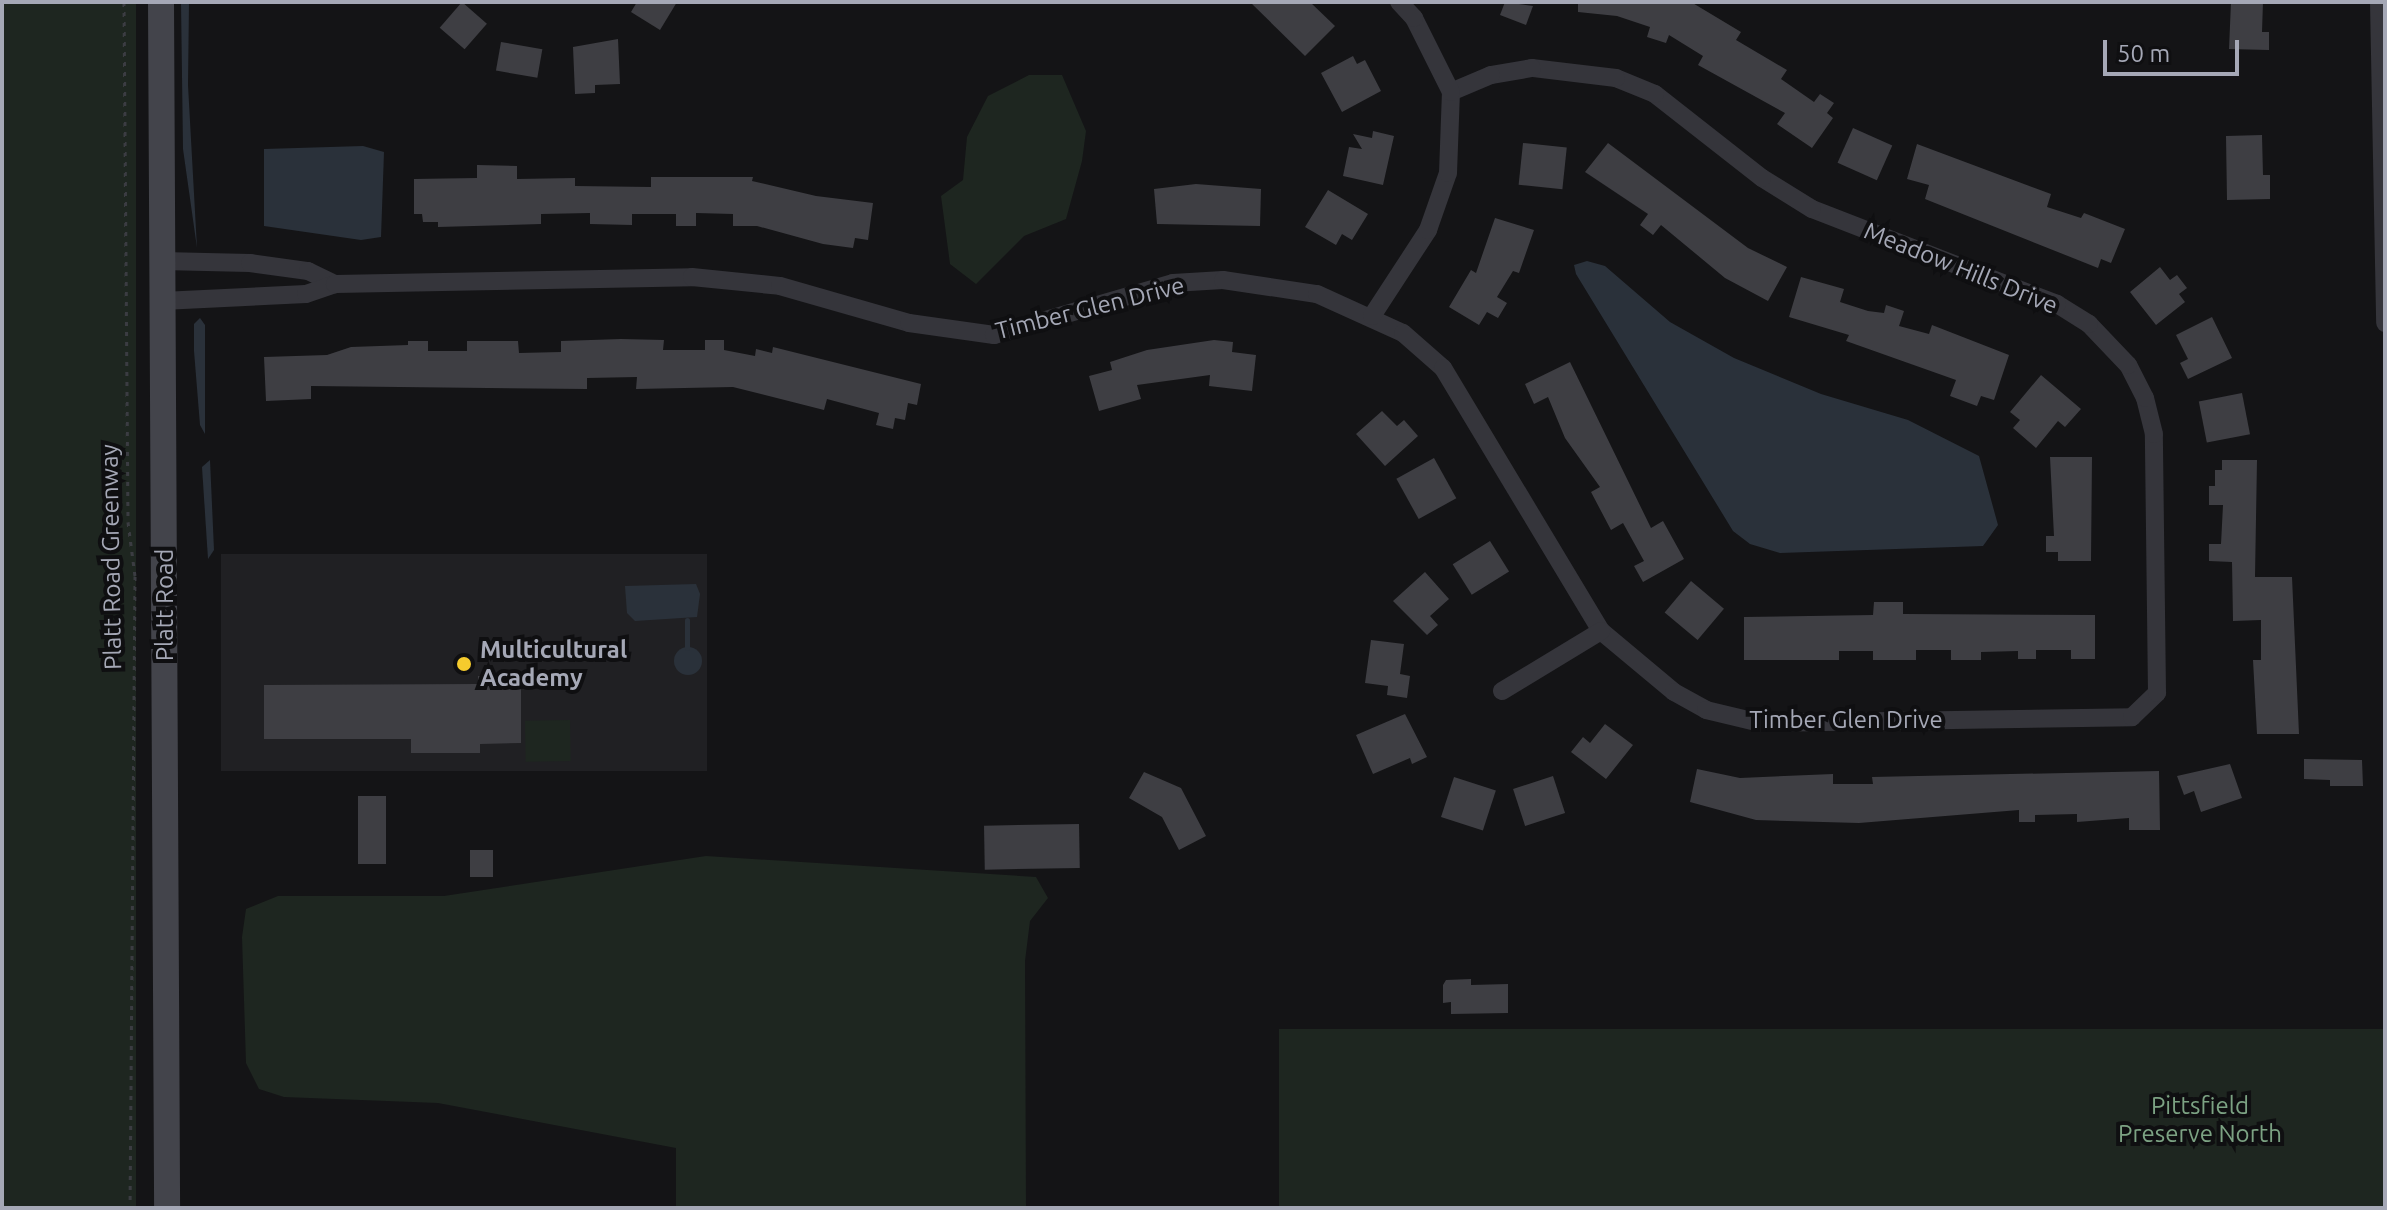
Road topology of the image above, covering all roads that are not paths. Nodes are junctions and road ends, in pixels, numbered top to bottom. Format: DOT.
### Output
graph roads {
  1 [pos="161,2"];
  2 [pos="1399,2"];
  3 [pos="2379,2"];
  4 [pos="1451,92"];
  5 [pos="162,261"];
  6 [pos="335,284"];
  7 [pos="162,301"];
  8 [pos="1372,316"];
  9 [pos="2385,323"];
  10 [pos="1601,631"];
  11 [pos="1502,691"];
  12 [pos="2132,717"];
  13 [pos="167,1208"];
  1 -- 5 [label="main road, Platt Road"];
  2 -- 4 [label="street"];
  3 -- 9 [label="street"];
  4 -- 8 [label="street"];
  4 -- 12 [label="street, Meadow Hills Drive"];
  5 -- 6 [label="street, Timber Glen Drive"];
  5 -- 7 [label="main road, Platt Road"];
  6 -- 7 [label="street, Timber Glen Drive"];
  6 -- 8 [label="street, Timber Glen Drive"];
  7 -- 13 [label="main road, Platt Road"];
  8 -- 10 [label="street, Timber Glen Drive"];
  10 -- 11 [label="street"];
  10 -- 12 [label="street, Timber Glen Drive"];
}
